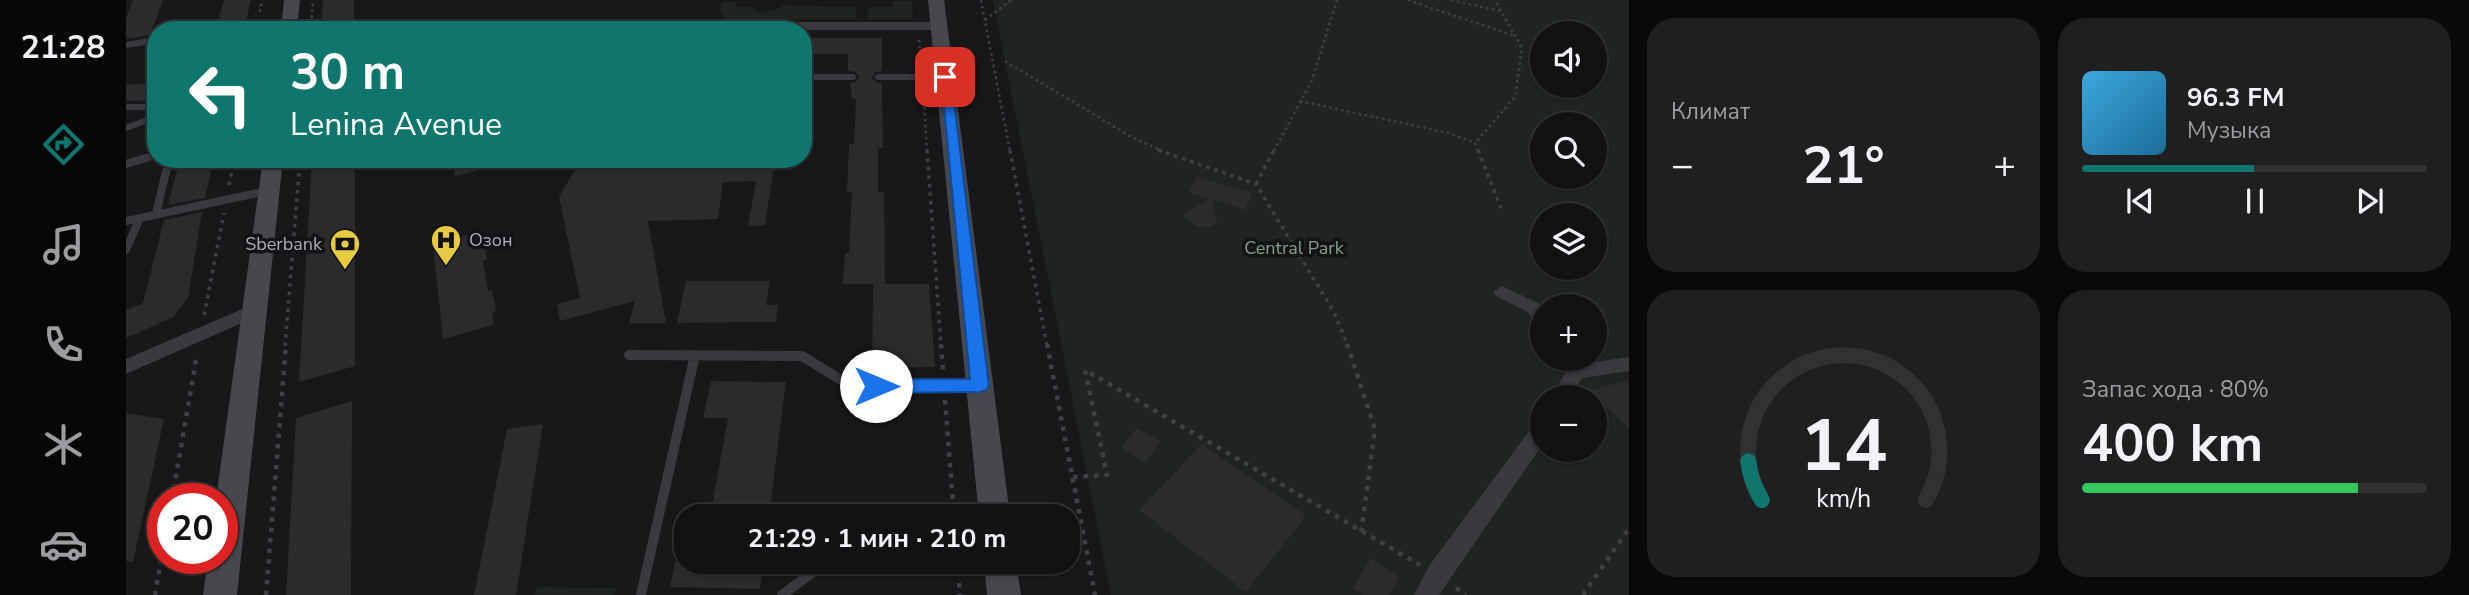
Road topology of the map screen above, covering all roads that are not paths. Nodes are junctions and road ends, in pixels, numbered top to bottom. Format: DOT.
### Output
graph roads {
  1 [pos="292,0"];
  2 [pos="936,0"];
  3 [pos="289,21"];
  4 [pos="928,26"];
  5 [pos="812,27"];
  6 [pos="147,42"];
  7 [pos="126,45"];
  8 [pos="812,77"];
  9 [pos="853,77"];
  10 [pos="878,77"];
  11 [pos="933,77"];
  12 [pos="126,107"];
  13 [pos="147,107"];
  14 [pos="147,120"];
  15 [pos="126,128"];
  16 [pos="147,158"];
  17 [pos="126,164"];
  18 [pos="167,168"];
  19 [pos="272,168"];
  20 [pos="269,191"];
  21 [pos="156,214"];
  22 [pos="140,218"];
  23 [pos="126,220"];
  24 [pos="126,250"];
  25 [pos="1502,292"];
  26 [pos="1530,306"];
  27 [pos="254,310"];
  28 [pos="629,355"];
  29 [pos="695,355"];
  30 [pos="1607,364"];
  31 [pos="1629,364"];
  32 [pos="126,367"];
  33 [pos="980,386"];
  34 [pos="1530,446"];
  35 [pos="994,504"];
  36 [pos="1002,575"];
  37 [pos="220,595"];
  38 [pos="641,595"];
  39 [pos="782,595"];
  40 [pos="1426,595"];
  1 -- 3 [label="main road"];
  2 -- 4 [label="main road"];
  4 -- 5 [label="street"];
  4 -- 11 [label="main road"];
  6 -- 7 [label="lane"];
  8 -- 9 [label="lane"];
  10 -- 11 [label="lane"];
  11 -- 33 [label="main road"];
  12 -- 13 [label="lane"];
  14 -- 15 [label="lane"];
  16 -- 17 [label="lane"];
  18 -- 21 [label="lane"];
  19 -- 20 [label="main road"];
  20 -- 21 [label="lane"];
  20 -- 27 [label="main road"];
  21 -- 22 [label="lane"];
  22 -- 23 [label="lane"];
  22 -- 24 [label="lane"];
  25 -- 26 [label="street"];
  27 -- 32 [label="street"];
  27 -- 37 [label="main road"];
  28 -- 29 [label="lane"];
  29 -- 33 [label="lane"];
  29 -- 38 [label="lane"];
  30 -- 31 [label="street"];
  33 -- 35 [label="main road"];
  34 -- 40 [label="street"];
  36 -- 39 [label="lane"];
}
